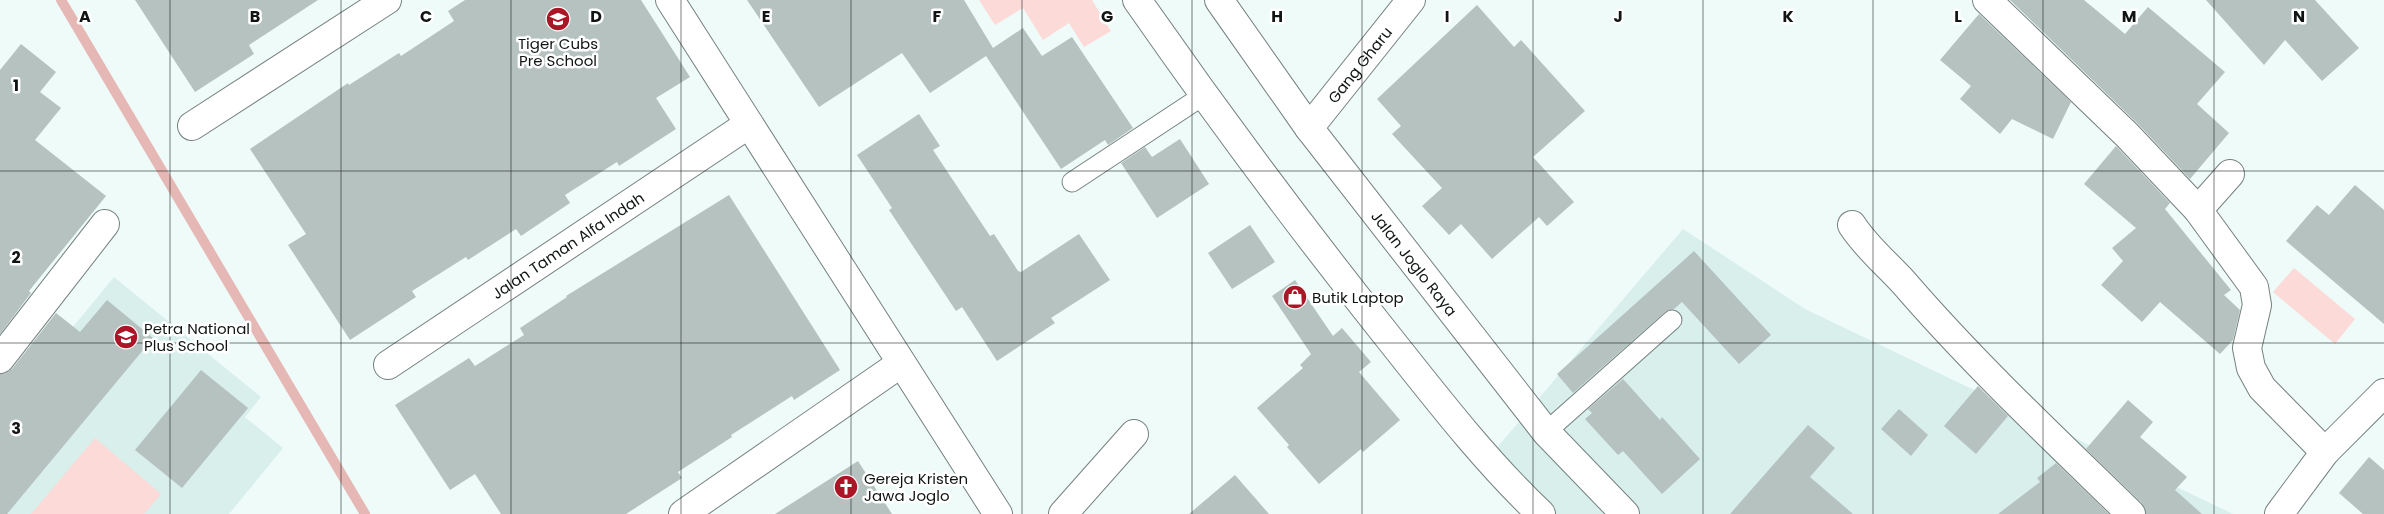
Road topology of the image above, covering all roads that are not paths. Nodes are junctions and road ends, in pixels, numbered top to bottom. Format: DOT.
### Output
graph roads {
  1 [pos="387,0"];
  2 [pos="670,0"];
  3 [pos="1137,0"];
  4 [pos="1219,0"];
  5 [pos="1411,0"];
  6 [pos="1987,0"];
  7 [pos="1204,95"];
  8 [pos="748,124"];
  9 [pos="192,126"];
  10 [pos="1309,128"];
  11 [pos="2230,174"];
  12 [pos="1072,182"];
  13 [pos="2198,210"];
  14 [pos="105,224"];
  15 [pos="1852,225"];
  16 [pos="1672,320"];
  17 [pos="0,359"];
  18 [pos="900,364"];
  19 [pos="388,365"];
  20 [pos="2379,406"];
  21 [pos="1546,432"];
  22 [pos="1134,434"];
  23 [pos="2325,452"];
  24 [pos="682,514"];
  25 [pos="998,514"];
  26 [pos="1063,514"];
  27 [pos="1541,514"];
  28 [pos="1625,514"];
  29 [pos="2131,514"];
  30 [pos="2279,514"];
  1 -- 9 [label="street"];
  2 -- 8 [label="street"];
  3 -- 7 [label="street"];
  4 -- 10 [label="street, Jalan Joglo Raya"];
  5 -- 10 [label="street, Gang Gharu"];
  6 -- 13 [label="street"];
  7 -- 12 [label="lane"];
  7 -- 27 [label="street"];
  8 -- 18 [label="street"];
  8 -- 19 [label="street, Jalan Taman Alfa Indah"];
  10 -- 21 [label="street, Jalan Joglo Raya"];
  11 -- 13 [label="street"];
  13 -- 23 [label="street"];
  14 -- 17 [label="street"];
  15 -- 29 [label="street"];
  16 -- 21 [label="lane"];
  18 -- 24 [label="street"];
  18 -- 25 [label="street"];
  20 -- 23 [label="street"];
  21 -- 28 [label="street, Jalan Joglo Raya"];
  22 -- 26 [label="street"];
  23 -- 30 [label="street"];
}
